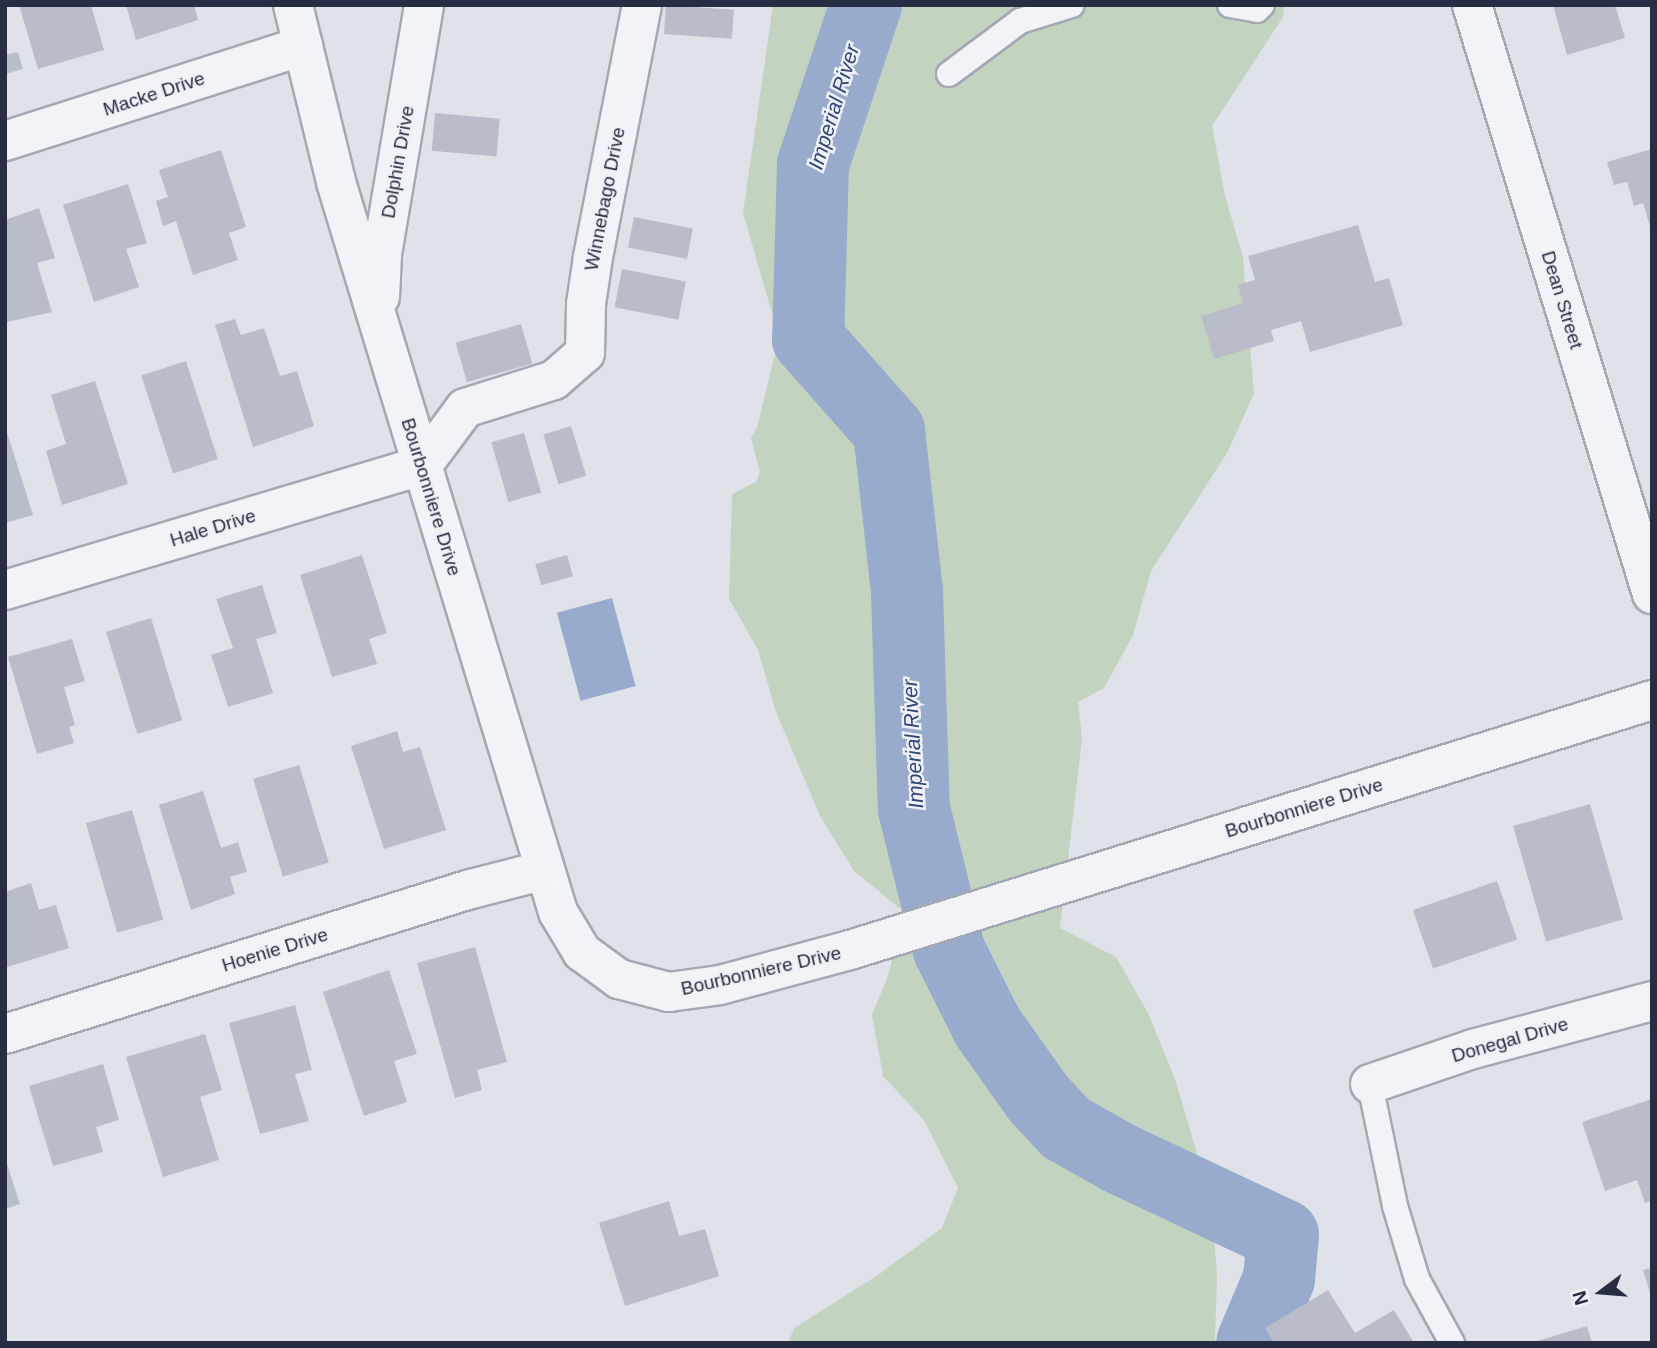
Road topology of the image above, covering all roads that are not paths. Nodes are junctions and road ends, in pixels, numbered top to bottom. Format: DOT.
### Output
graph roads {
  1 [pos="293,5"];
  2 [pos="424,5"];
  3 [pos="642,5"];
  4 [pos="1072,5"];
  5 [pos="1230,5"];
  6 [pos="1262,5"];
  7 [pos="1472,5"];
  8 [pos="303,46"];
  9 [pos="949,74"];
  10 [pos="5,141"];
  11 [pos="378,320"];
  12 [pos="422,466"];
  13 [pos="5,590"];
  14 [pos="1652,594"];
  15 [pos="1652,700"];
  16 [pos="545,870"];
  17 [pos="1652,1001"];
  18 [pos="5,1034"];
  19 [pos="1370,1084"];
  20 [pos="1452,1343"];
  1 -- 8 [label="street, Bourbonniere Drive"];
  2 -- 11 [label="street, Dolphin Drive"];
  3 -- 12 [label="street, Winnebago Drive"];
  4 -- 9 [label="lane"];
  5 -- 6 [label="lane"];
  7 -- 14 [label="street, Dean Street"];
  8 -- 10 [label="street, Macke Drive"];
  8 -- 11 [label="street, Bourbonniere Drive"];
  11 -- 12 [label="street, Bourbonniere Drive"];
  12 -- 13 [label="street, Hale Drive"];
  12 -- 16 [label="street, Bourbonniere Drive"];
  15 -- 16 [label="street, Bourbonniere Drive"];
  16 -- 18 [label="street, Hoenie Drive"];
  17 -- 19 [label="street, Donegal Drive"];
  19 -- 20 [label="lane"];
}
